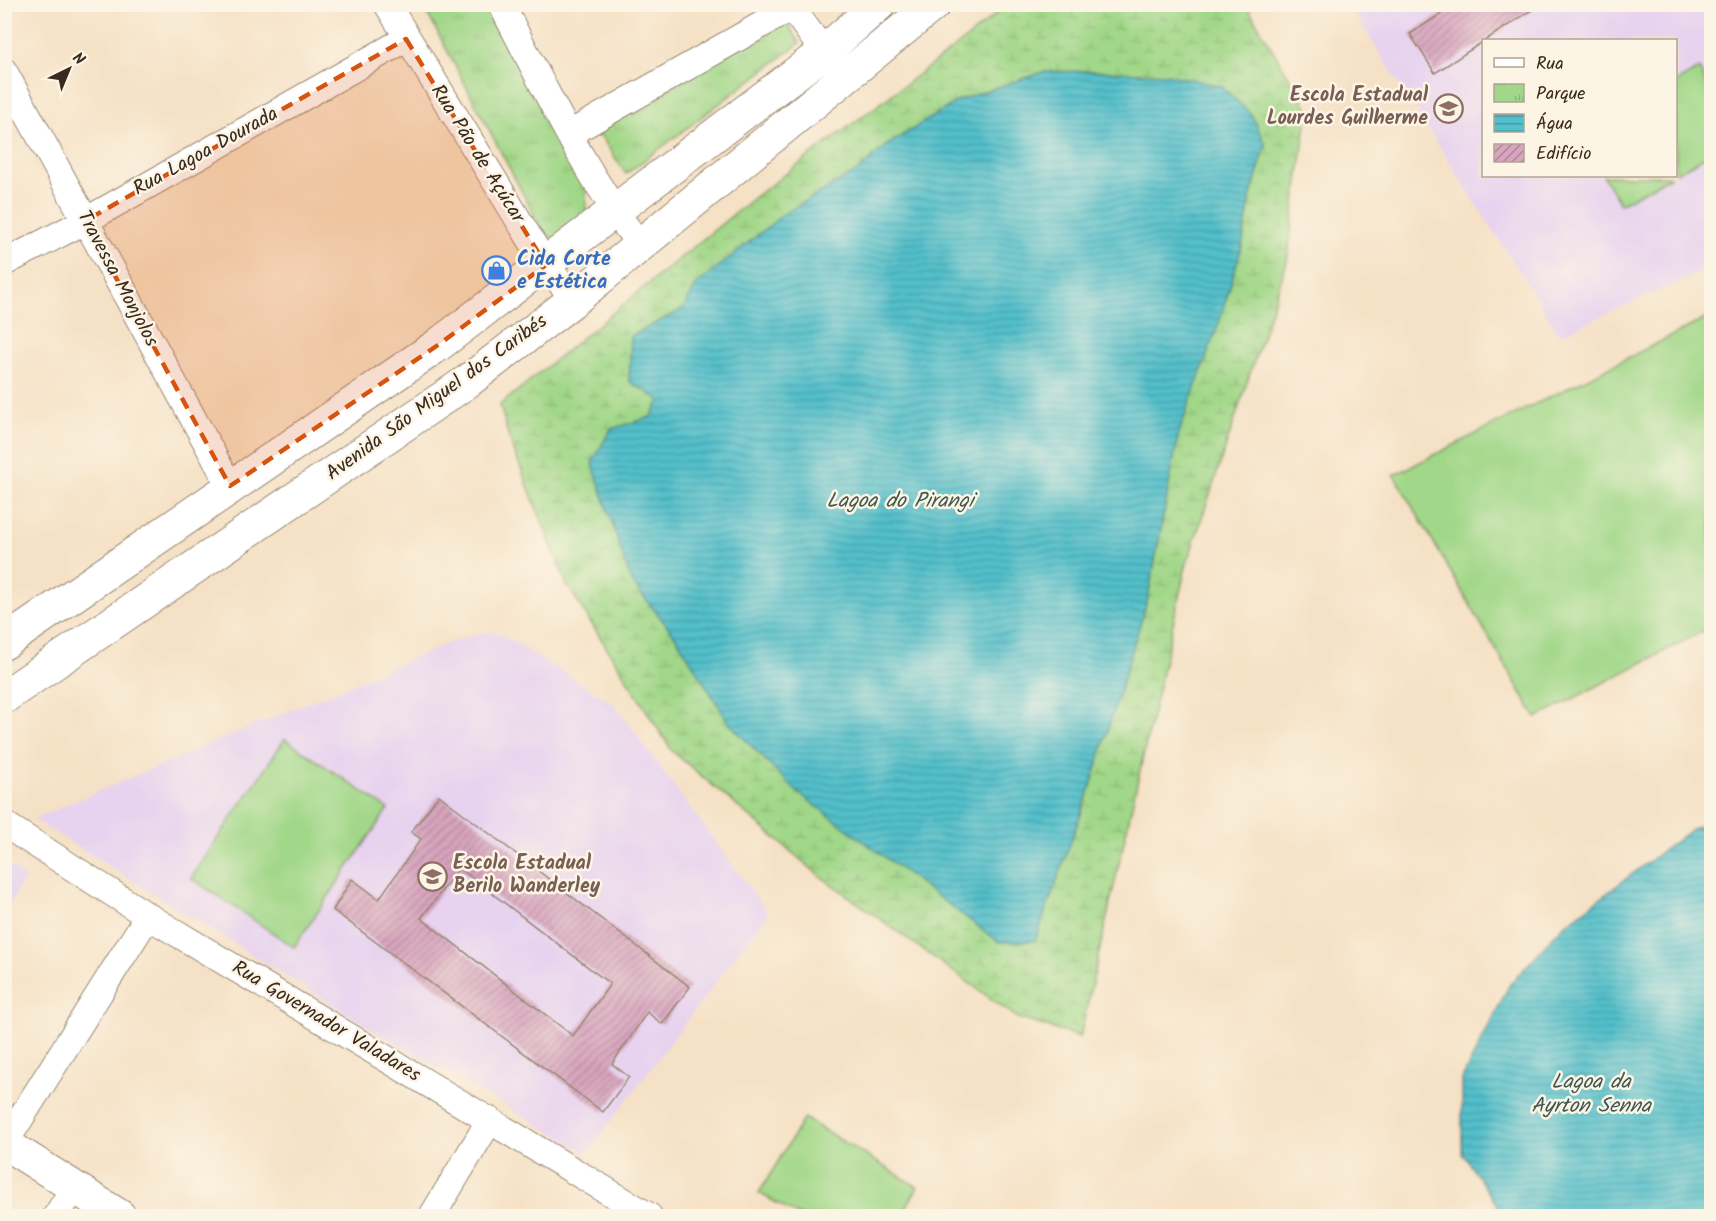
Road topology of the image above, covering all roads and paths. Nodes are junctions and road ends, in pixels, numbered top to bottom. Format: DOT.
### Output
graph roads {
  1 [pos="387,4"];
  2 [pos="501,4"];
  3 [pos="879,4"];
  4 [pos="934,4"];
  5 [pos="792,6"];
  6 [pos="406,39"];
  7 [pos="824,52"];
  8 [pos="4,70"];
  9 [pos="570,134"];
  10 [pos="615,212"];
  11 [pos="85,221"];
  12 [pos="640,245"];
  13 [pos="4,263"];
  14 [pos="546,265"];
  15 [pos="574,299"];
  16 [pos="230,486"];
  17 [pos="4,643"];
  18 [pos="4,697"];
  19 [pos="4,824"];
  20 [pos="148,916"];
  21 [pos="490,1120"];
  22 [pos="5,1143"];
  23 [pos="74,1188"];
  24 [pos="56,1216"];
  25 [pos="120,1216"];
  26 [pos="432,1216"];
  27 [pos="649,1216"];
  1 -- 6 [label="street, Rua Pão de Açúcar"];
  2 -- 9 [label="street"];
  3 -- 7 [label="main road"];
  4 -- 12 [label="main road, Avenida São Miguel dos Caribés"];
  5 -- 7 [label="street"];
  5 -- 9 [label="street"];
  6 -- 11 [label="street, Rua Lagoa Dourada"];
  6 -- 14 [label="street, Rua Pão de Açúcar"];
  7 -- 10 [label="main road"];
  8 -- 11 [label="street, Travessa Monjolos"];
  9 -- 10 [label="street"];
  10 -- 12 [label="street"];
  10 -- 14 [label="main road"];
  11 -- 13 [label="street, Rua Lagoa Dourada"];
  11 -- 16 [label="street, Travessa Monjolos"];
  12 -- 15 [label="main road, Avenida São Miguel dos Caribés"];
  14 -- 15 [label="street, Rua Pão de Açúcar"];
  14 -- 16 [label="main road"];
  15 -- 18 [label="main road, Avenida São Miguel dos Caribés"];
  16 -- 17 [label="main road"];
  19 -- 20 [label="street, Rua Governador Valadares"];
  20 -- 21 [label="street, Rua Governador Valadares"];
  20 -- 22 [label="street"];
  21 -- 26 [label="street"];
  21 -- 27 [label="street, Rua Governador Valadares"];
  22 -- 23 [label="street"];
  23 -- 24 [label="street"];
  23 -- 25 [label="street"];
}
